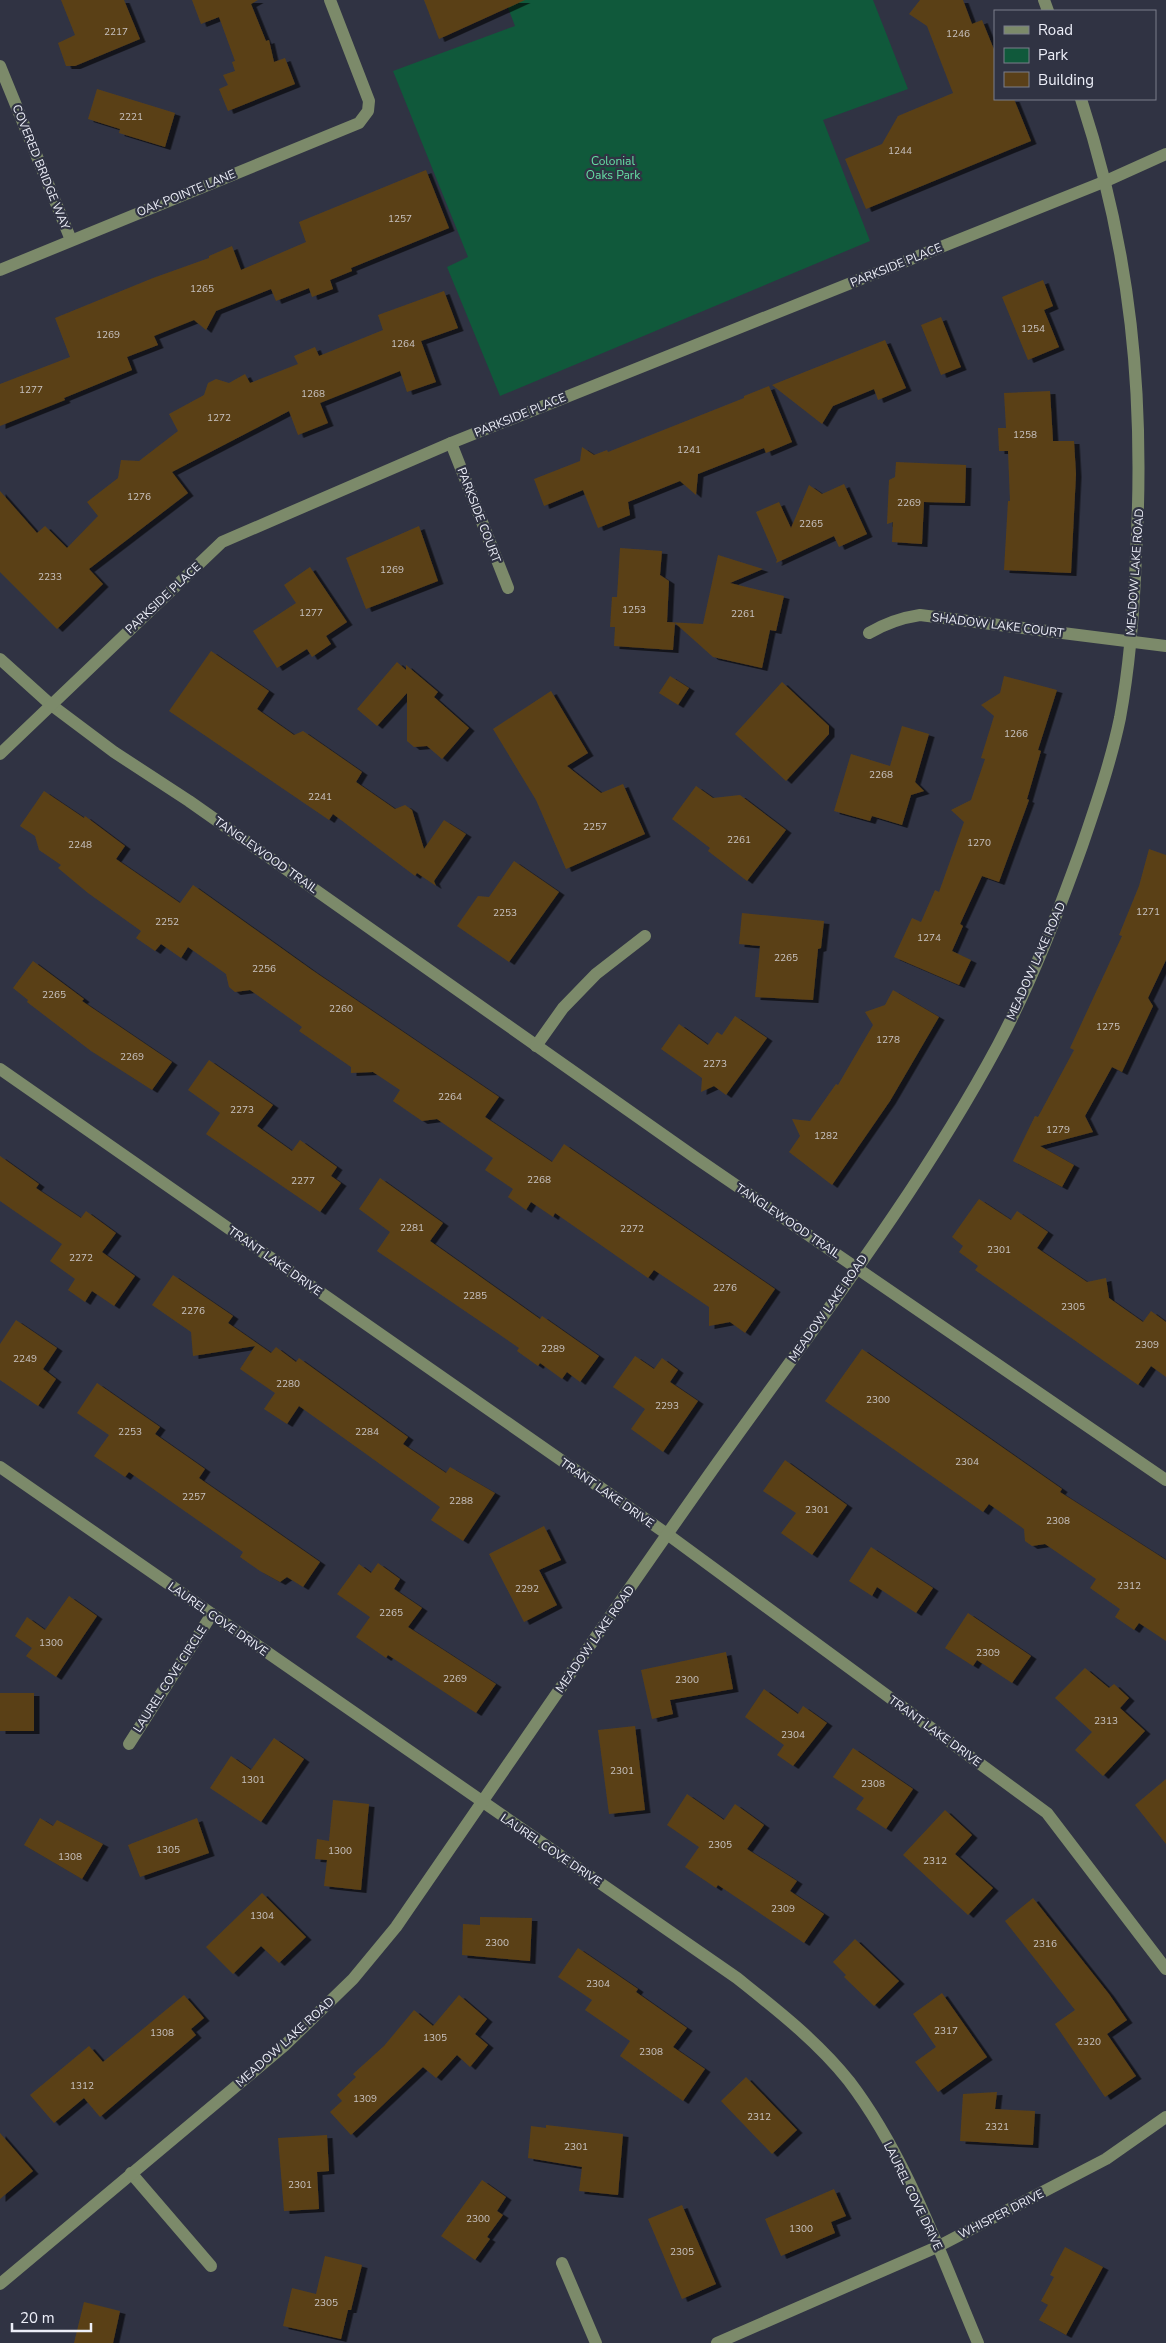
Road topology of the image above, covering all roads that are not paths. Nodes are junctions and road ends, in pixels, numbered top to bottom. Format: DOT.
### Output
graph roads {
  1 [pos="330,0"];
  2 [pos="0,66"];
  3 [pos="1081,100"];
  4 [pos="1166,154"];
  5 [pos="1106,181"];
  6 [pos="70,240"];
  7 [pos="0,270"];
  8 [pos="451,443"];
  9 [pos="508,588"];
  10 [pos="869,633"];
  11 [pos="1130,641"];
  12 [pos="1166,646"];
  13 [pos="0,659"];
  14 [pos="50,704"];
  15 [pos="0,754"];
  16 [pos="645,936"];
  17 [pos="536,1046"];
  18 [pos="0,1069"];
  19 [pos="857,1268"];
  20 [pos="0,1467"];
  21 [pos="1166,1480"];
  22 [pos="667,1534"];
  23 [pos="212,1614"];
  24 [pos="128,1744"];
  25 [pos="482,1803"];
  26 [pos="1166,1969"];
  27 [pos="1166,2117"];
  28 [pos="130,2173"];
  29 [pos="937,2247"];
  30 [pos="562,2263"];
  31 [pos="211,2266"];
  32 [pos="0,2284"];
  33 [pos="596,2343"];
  34 [pos="717,2343"];
  35 [pos="978,2343"];
  1 -- 6 [label="street, OAK POINTE LANE"];
  2 -- 6 [label="street, COVERED BRIDGE WAY"];
  3 -- 5 [label="street, MEADOW LAKE ROAD"];
  4 -- 5 [label="street, PARKSIDE PLACE"];
  5 -- 8 [label="street, PARKSIDE PLACE"];
  5 -- 11 [label="street, MEADOW LAKE ROAD"];
  6 -- 7 [label="street, OAK POINTE LANE"];
  8 -- 9 [label="street, PARKSIDE COURT"];
  8 -- 14 [label="street, PARKSIDE PLACE"];
  10 -- 11 [label="street, SHADOW LAKE COURT"];
  11 -- 12 [label="street, SHADOW LAKE COURT"];
  11 -- 19 [label="street, MEADOW LAKE ROAD"];
  13 -- 14 [label="street, TANGLEWOOD TRAIL"];
  14 -- 15 [label="street, PARKSIDE PLACE"];
  14 -- 17 [label="street, TANGLEWOOD TRAIL"];
  16 -- 17 [label="street"];
  17 -- 19 [label="street, TANGLEWOOD TRAIL"];
  18 -- 22 [label="street, TRANT LAKE DRIVE"];
  19 -- 21 [label="street, TANGLEWOOD TRAIL"];
  19 -- 22 [label="street, MEADOW LAKE ROAD"];
  20 -- 23 [label="street, LAUREL COVE DRIVE"];
  22 -- 25 [label="street, MEADOW LAKE ROAD"];
  22 -- 26 [label="street, TRANT LAKE DRIVE"];
  23 -- 24 [label="street, LAUREL COVE CIRCLE"];
  23 -- 25 [label="street, LAUREL COVE DRIVE"];
  25 -- 28 [label="street, MEADOW LAKE ROAD"];
  25 -- 29 [label="street, LAUREL COVE DRIVE"];
  27 -- 29 [label="street, WHISPER DRIVE"];
  28 -- 31 [label="street"];
  28 -- 32 [label="street, MEADOW LAKE ROAD"];
  29 -- 34 [label="street, WHISPER DRIVE"];
  29 -- 35 [label="street, LAUREL COVE DRIVE"];
  30 -- 33 [label="street"];
}
